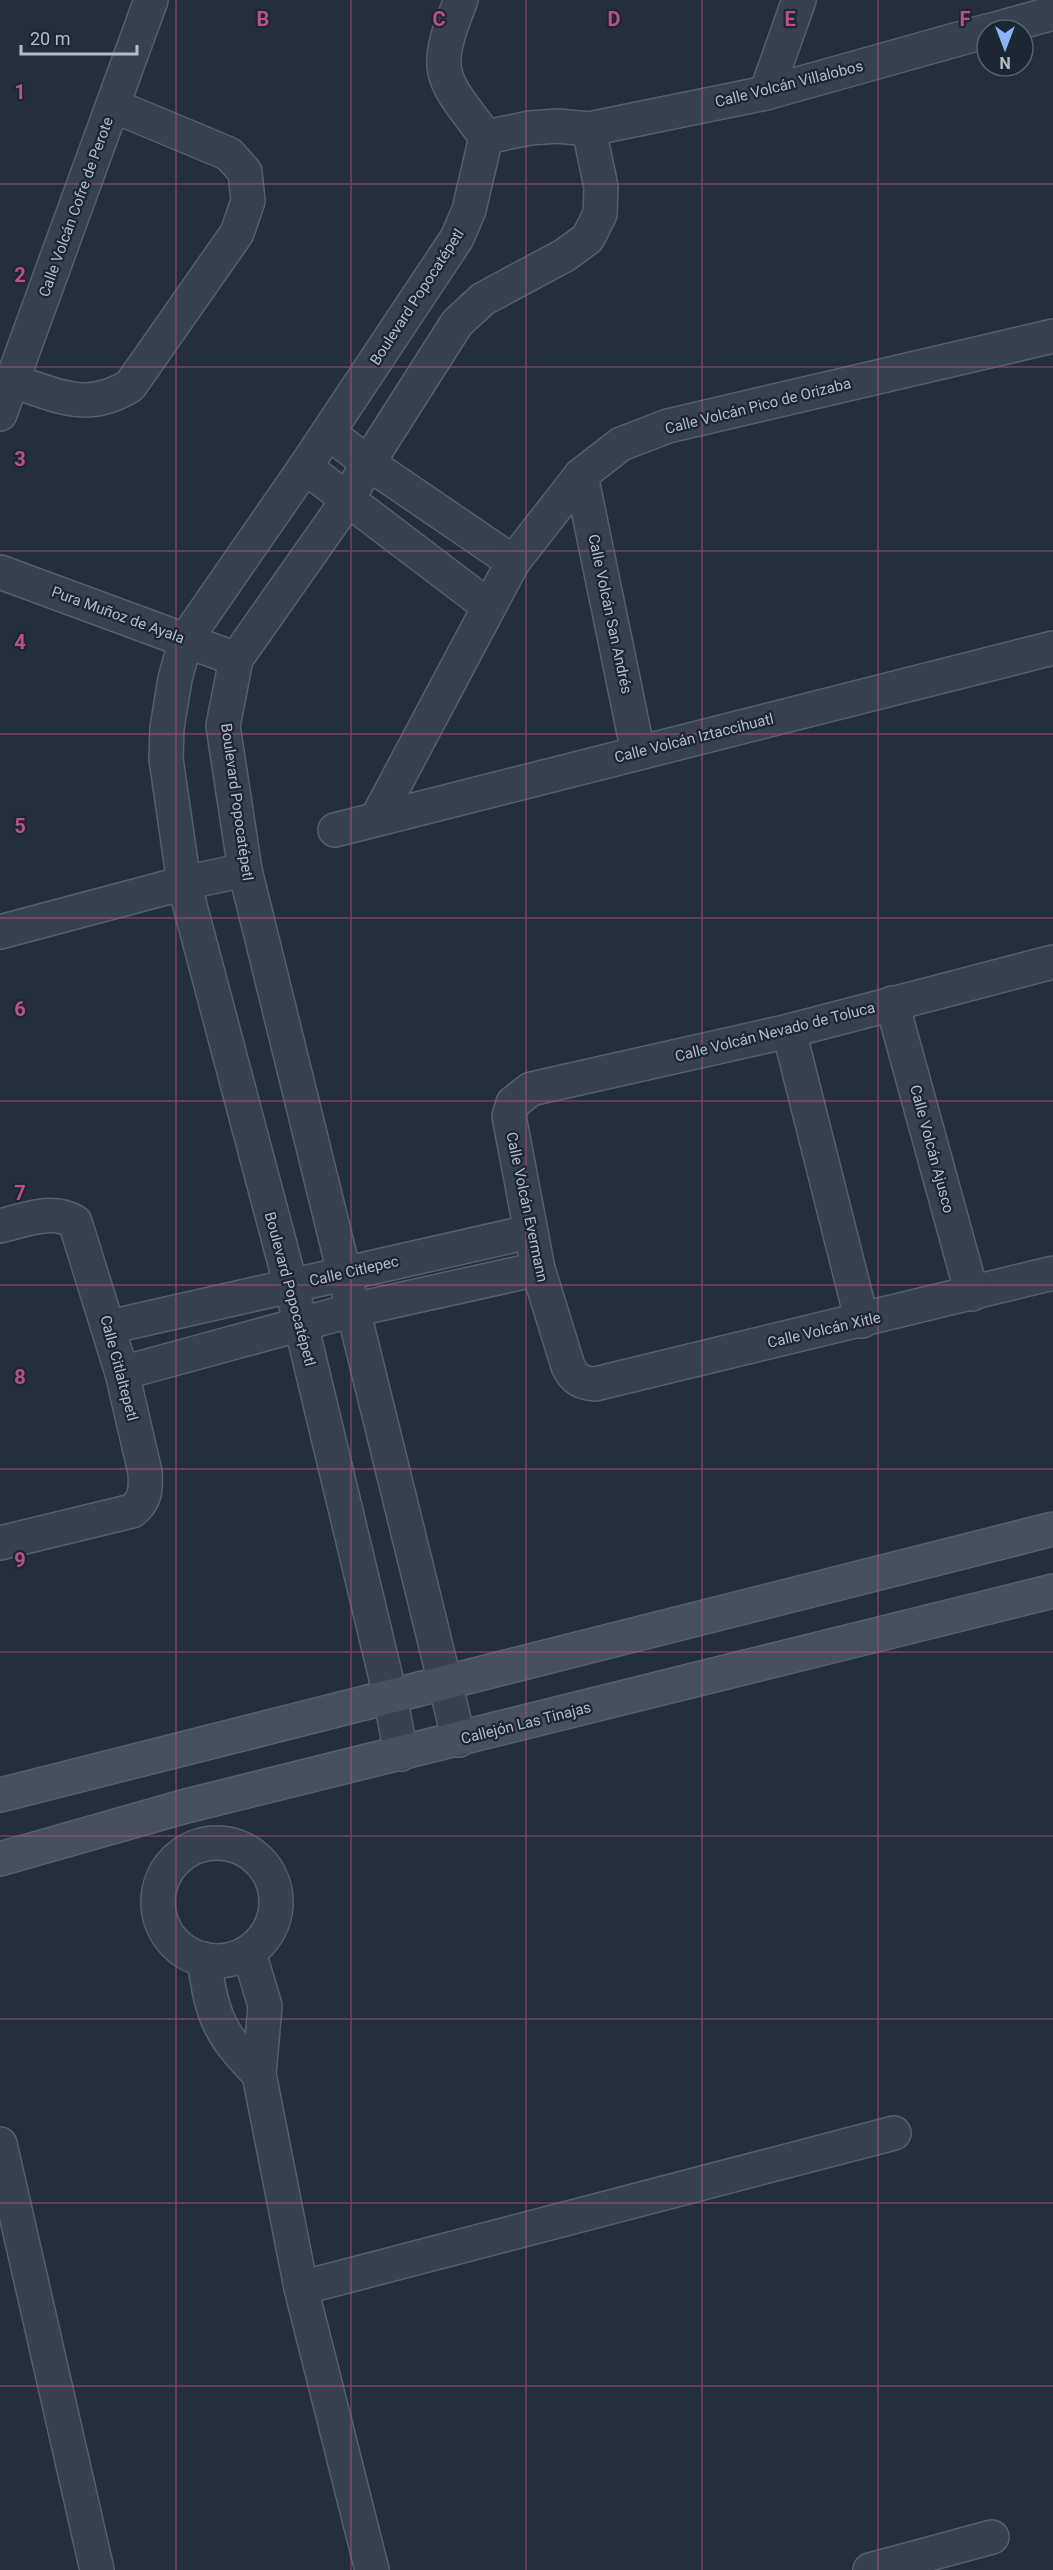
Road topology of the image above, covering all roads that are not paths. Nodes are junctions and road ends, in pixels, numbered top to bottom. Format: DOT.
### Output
graph roads {
  1 [pos="151,0"];
  2 [pos="460,0"];
  3 [pos="799,0"];
  4 [pos="1053,13"];
  5 [pos="1035,18"];
  6 [pos="975,35"];
  7 [pos="766,93"];
  8 [pos="114,106"];
  9 [pos="589,129"];
  10 [pos="486,137"];
  11 [pos="1053,336"];
  12 [pos="12,381"];
  13 [pos="0,414"];
  14 [pos="328,433"];
  15 [pos="368,463"];
  16 [pos="305,467"];
  17 [pos="581,475"];
  18 [pos="347,501"];
  19 [pos="513,562"];
  20 [pos="0,572"];
  21 [pos="488,606"];
  22 [pos="186,639"];
  23 [pos="1053,648"];
  24 [pos="236,659"];
  25 [pos="638,752"];
  26 [pos="377,818"];
  27 [pos="335,830"];
  28 [pos="245,870"];
  29 [pos="184,883"];
  30 [pos="0,932"];
  31 [pos="1053,962"];
  32 [pos="892,1003"];
  33 [pos="789,1031"];
  34 [pos="509,1116"];
  35 [pos="0,1226"];
  36 [pos="529,1232"];
  37 [pos="538,1269"];
  38 [pos="343,1273"];
  39 [pos="1053,1273"];
  40 [pos="290,1287"];
  41 [pos="972,1294"];
  42 [pos="354,1310"];
  43 [pos="862,1321"];
  44 [pos="301,1324"];
  45 [pos="109,1327"];
  46 [pos="122,1373"];
  47 [pos="595,1384"];
  48 [pos="1053,1529"];
  49 [pos="0,1543"];
  50 [pos="1053,1591"];
  51 [pos="446,1681"];
  52 [pos="390,1695"];
  53 [pos="459,1740"];
  54 [pos="401,1754"];
  55 [pos="0,1794"];
  56 [pos="186,1806"];
  57 [pos="195,1846"];
  58 [pos="0,1859"];
  59 [pos="249,1952"];
  60 [pos="204,1959"];
  61 [pos="259,2074"];
  62 [pos="894,2133"];
  63 [pos="0,2144"];
  64 [pos="301,2288"];
  65 [pos="992,2538"];
  66 [pos="97,2570"];
  67 [pos="372,2570"];
  68 [pos="870,2570"];
  1 -- 8 [label="street, Calle Volcán Cofre de Perote"];
  2 -- 10 [label="street"];
  3 -- 7 [label="street"];
  4 -- 5 [label="street"];
  6 -- 7 [label="street, Calle Volcán Villalobos"];
  7 -- 9 [label="street, Calle Volcán Villalobos"];
  8 -- 12 [label="street, Calle Volcán Cofre de Perote"];
  8 -- 12 [label="street"];
  9 -- 10 [label="street"];
  9 -- 15 [label="street, Boulevard Popocatépetl"];
  10 -- 14 [label="street, Boulevard Popocatépetl"];
  11 -- 17 [label="street, Calle Volcán Pico de Orizaba"];
  12 -- 13 [label="street, Calle Volcán Cofre de Perote"];
  14 -- 15 [label="street"];
  14 -- 16 [label="street, Boulevard Popocatépetl"];
  15 -- 18 [label="street, Boulevard Popocatépetl"];
  15 -- 19 [label="street"];
  16 -- 18 [label="street"];
  16 -- 22 [label="street, Boulevard Popocatépetl"];
  17 -- 19 [label="street, Calle Volcán Pico de Orizaba"];
  17 -- 25 [label="street, Calle Volcán San Andrés"];
  18 -- 21 [label="street"];
  18 -- 24 [label="street, Boulevard Popocatépetl"];
  19 -- 21 [label="street, Calle Volcán Pico de Orizaba"];
  20 -- 22 [label="street, Pura Muñoz de Ayala"];
  21 -- 26 [label="street, Calle Volcán Pico de Orizaba"];
  22 -- 24 [label="street, Pura Muñoz de Ayala"];
  22 -- 29 [label="street, Boulevard Popocatépetl"];
  23 -- 25 [label="street, Calle Volcán Iztaccihuatl"];
  24 -- 28 [label="street, Boulevard Popocatépetl"];
  25 -- 26 [label="street, Calle Volcán Iztaccihuatl"];
  26 -- 27 [label="street, Calle Volcán Iztaccihuatl"];
  28 -- 29 [label="street"];
  28 -- 38 [label="street, Boulevard Popocatépetl"];
  29 -- 30 [label="street"];
  29 -- 40 [label="street, Boulevard Popocatépetl"];
  31 -- 32 [label="street, Calle Volcán Nevado de Toluca"];
  32 -- 33 [label="street, Calle Volcán Nevado de Toluca"];
  32 -- 41 [label="street, Calle Volcán Ajusco"];
  33 -- 34 [label="street, Calle Volcán Nevado de Toluca"];
  33 -- 43 [label="street"];
  34 -- 36 [label="street, Calle Volcán Evermann"];
  35 -- 45 [label="street, Calle Citlaltepetl"];
  36 -- 37 [label="street, Calle Volcán Evermann"];
  36 -- 38 [label="street, Calle Citlepec"];
  37 -- 42 [label="street"];
  37 -- 47 [label="street, Calle Volcán Evermann"];
  38 -- 40 [label="street, Calle Citlepec"];
  38 -- 42 [label="street, Boulevard Popocatépetl"];
  39 -- 41 [label="street, Calle Volcán Xitle"];
  40 -- 44 [label="street, Boulevard Popocatépetl"];
  40 -- 45 [label="street, Calle Citlepec"];
  41 -- 43 [label="street, Calle Volcán Xitle"];
  42 -- 44 [label="street"];
  42 -- 51 [label="street, Boulevard Popocatépetl"];
  43 -- 47 [label="street, Calle Volcán Xitle"];
  44 -- 46 [label="street"];
  44 -- 52 [label="street, Boulevard Popocatépetl"];
  45 -- 46 [label="street, Calle Citlaltepetl"];
  46 -- 49 [label="street, Calle Citlaltepetl"];
  48 -- 51 [label="main road"];
  50 -- 53 [label="main road, Callejón Las Tinajas"];
  51 -- 52 [label="main road"];
  51 -- 53 [label="street, Boulevard Popocatépetl"];
  52 -- 54 [label="street, Boulevard Popocatépetl"];
  52 -- 55 [label="main road"];
  53 -- 54 [label="main road, Callejón Las Tinajas"];
  54 -- 56 [label="main road, Callejón Las Tinajas"];
  56 -- 57 [label="street"];
  56 -- 58 [label="main road, Callejón Las Tinajas"];
  57 -- 59 [label="street"];
  57 -- 60 [label="street"];
  59 -- 60 [label="street"];
  59 -- 61 [label="street"];
  60 -- 61 [label="street"];
  61 -- 64 [label="street"];
  62 -- 64 [label="street"];
  63 -- 66 [label="street"];
  64 -- 67 [label="street"];
  65 -- 68 [label="street"];
}
